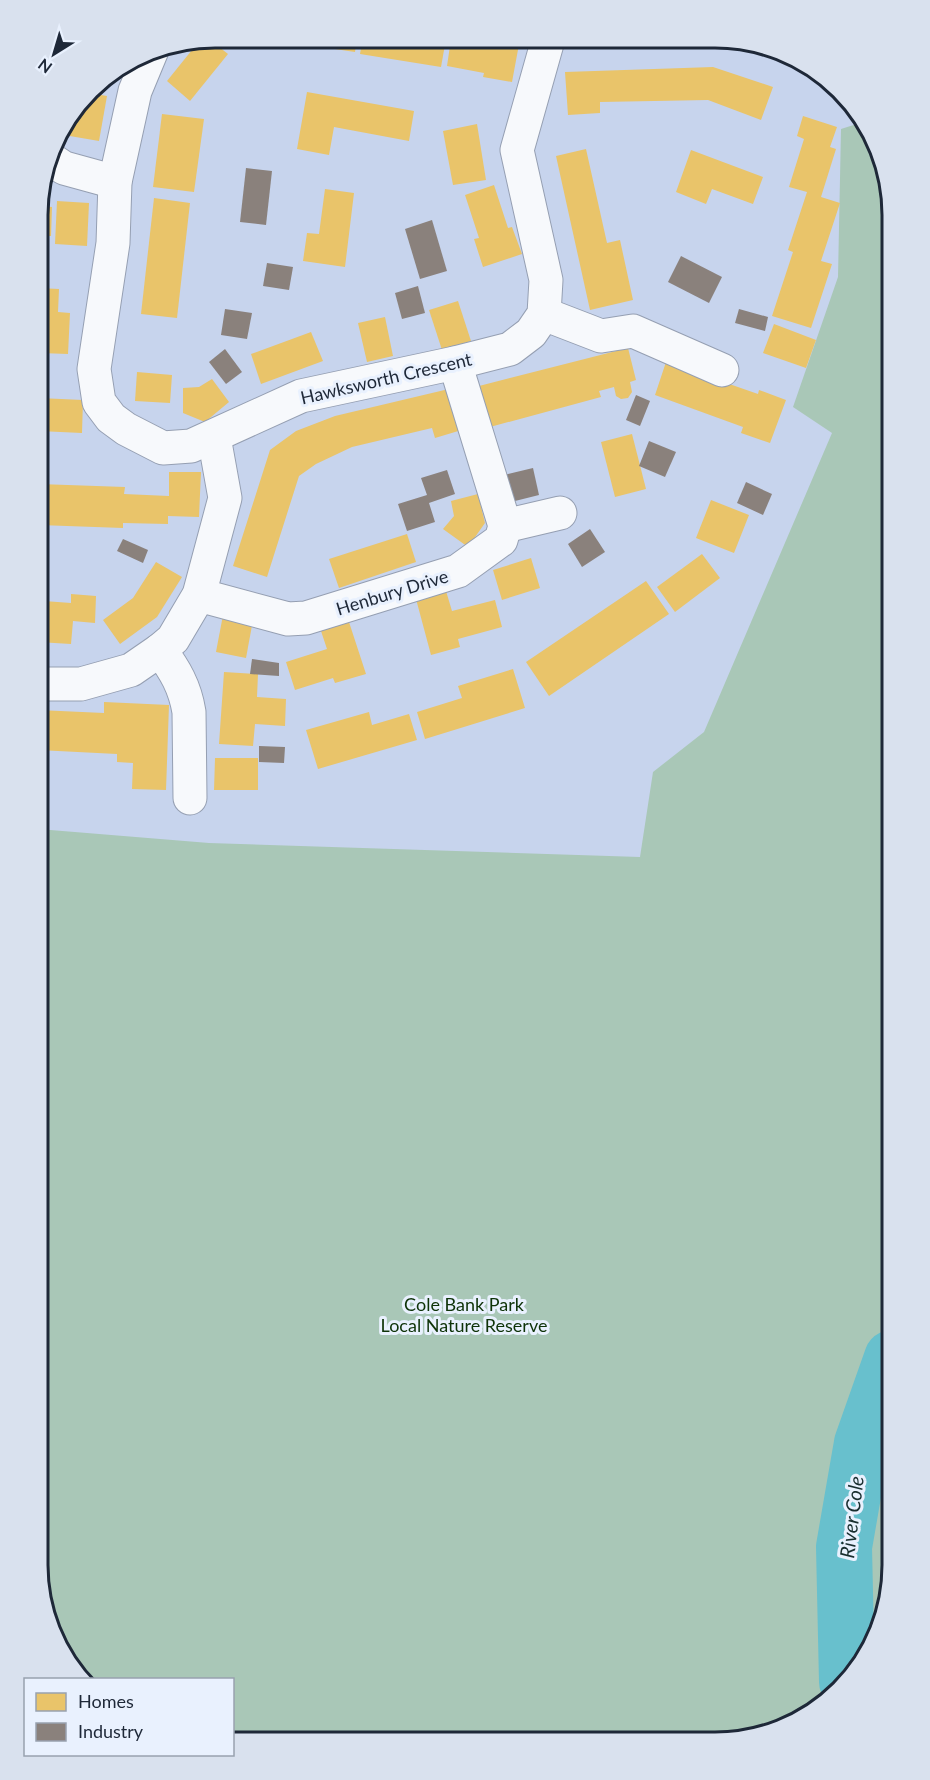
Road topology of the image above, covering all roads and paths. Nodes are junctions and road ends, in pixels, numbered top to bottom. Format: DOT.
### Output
graph roads {
  1 [pos="546,48"];
  2 [pos="147,63"];
  3 [pos="56,163"];
  4 [pos="115,182"];
  5 [pos="544,314"];
  6 [pos="455,363"];
  7 [pos="722,370"];
  8 [pos="214,437"];
  9 [pos="560,513"];
  10 [pos="505,526"];
  11 [pos="200,595"];
  12 [pos="160,650"];
  13 [pos="48,684"];
  14 [pos="190,798"];
  1 -- 5 [label="street"];
  2 -- 4 [label="street, Hawksworth Crescent"];
  3 -- 4 [label="street"];
  4 -- 8 [label="street, Hawksworth Crescent"];
  5 -- 6 [label="street, Hawksworth Crescent"];
  5 -- 7 [label="street"];
  6 -- 8 [label="street, Hawksworth Crescent"];
  6 -- 10 [label="street"];
  8 -- 11 [label="street"];
  9 -- 10 [label="street"];
  10 -- 11 [label="street, Henbury Drive"];
  11 -- 12 [label="street"];
  12 -- 13 [label="street"];
  12 -- 14 [label="street"];
}
